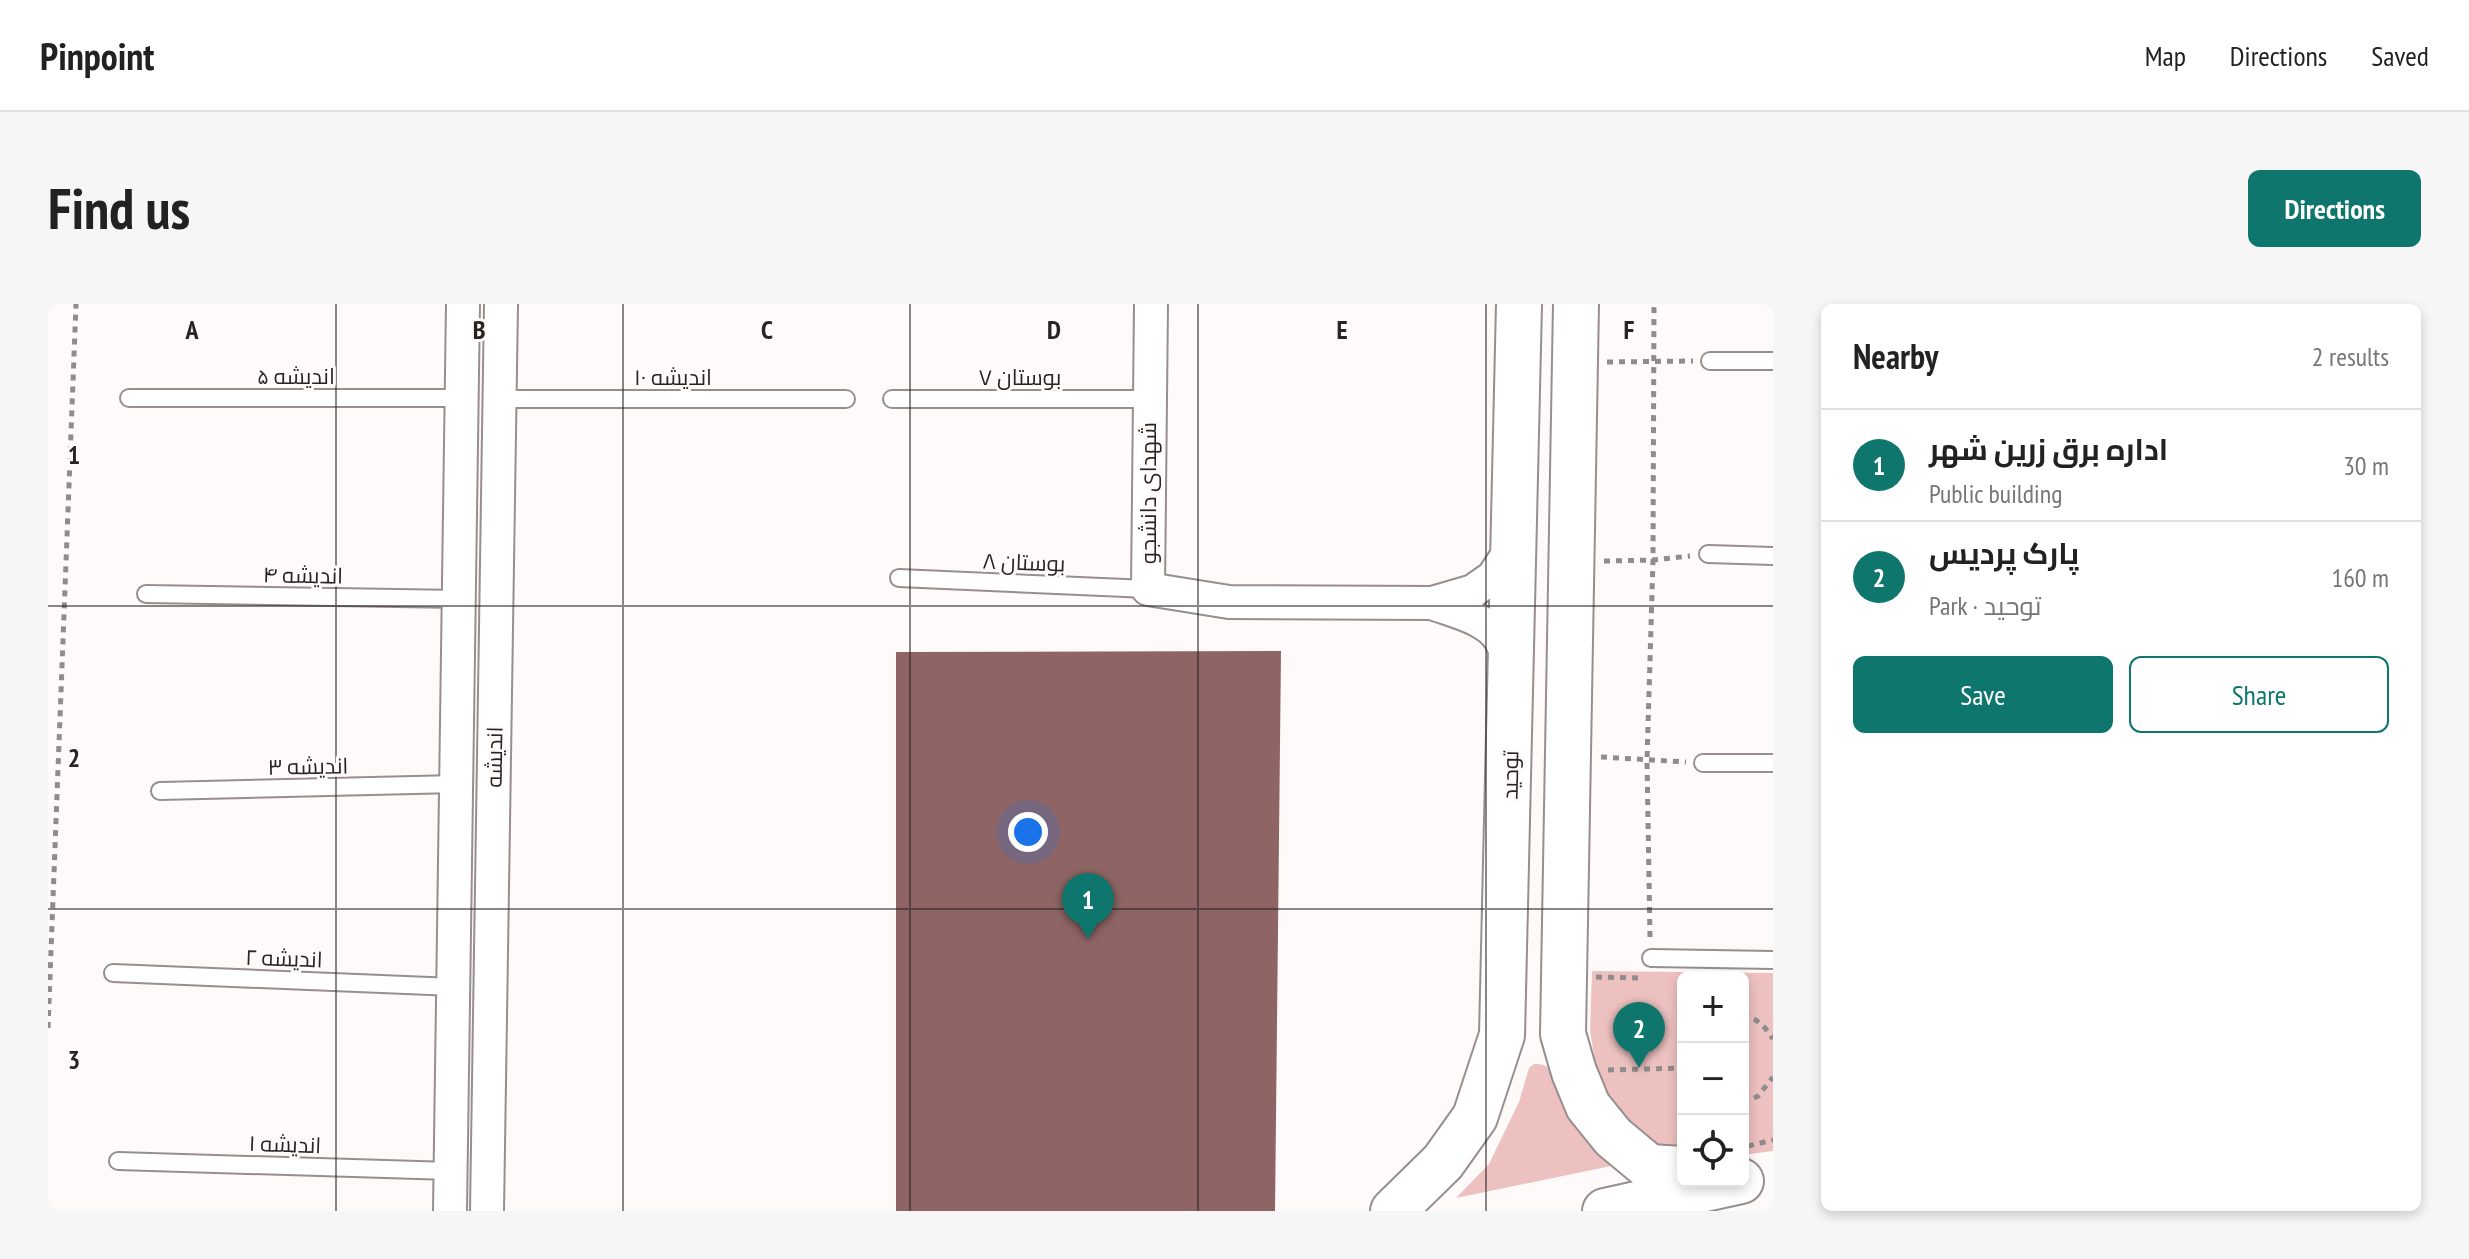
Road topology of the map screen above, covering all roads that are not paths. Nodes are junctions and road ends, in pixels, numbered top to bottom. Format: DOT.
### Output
graph roads {
  1 [pos="463,304"];
  2 [pos="501,304"];
  3 [pos="1151,304"];
  4 [pos="1519,304"];
  5 [pos="1576,304"];
  6 [pos="1710,361"];
  7 [pos="1773,361"];
  8 [pos="129,398"];
  9 [pos="462,398"];
  10 [pos="499,399"];
  11 [pos="846,399"];
  12 [pos="892,399"];
  13 [pos="1148,399"];
  14 [pos="1514,545"];
  15 [pos="1708,554"];
  16 [pos="1773,556"];
  17 [pos="496,576"];
  18 [pos="899,578"];
  19 [pos="460,587"];
  20 [pos="1148,589"];
  21 [pos="146,594"];
  22 [pos="1432,603"];
  23 [pos="1512,668"];
  24 [pos="1703,763"];
  25 [pos="1773,763"];
  26 [pos="457,784"];
  27 [pos="160,791"];
  28 [pos="1651,958"];
  29 [pos="1773,960"];
  30 [pos="113,973"];
  31 [pos="454,987"];
  32 [pos="1563,1034"];
  33 [pos="1502,1035"];
  34 [pos="118,1161"];
  35 [pos="1755,1167"];
  36 [pos="1677,1169"];
  37 [pos="451,1171"];
  38 [pos="450,1211"];
  39 [pos="487,1211"];
  40 [pos="1393,1211"];
  41 [pos="1605,1211"];
  1 -- 9 [label="street, اندیشه"];
  2 -- 10 [label="street, اندیشه"];
  3 -- 13 [label="street, شهدای دانشجو"];
  4 -- 14 [label="main road, توحید"];
  5 -- 32 [label="main road"];
  6 -- 7 [label="lane"];
  8 -- 9 [label="lane, اندیشه ۵"];
  9 -- 19 [label="street, اندیشه"];
  10 -- 11 [label="lane, اندیشه ۱۰"];
  10 -- 17 [label="street, اندیشه"];
  12 -- 13 [label="lane, بوستان ۷"];
  13 -- 20 [label="street, شهدای دانشجو"];
  14 -- 22 [label="street"];
  14 -- 23 [label="main road, توحید"];
  15 -- 16 [label="lane"];
  17 -- 19 [label="street"];
  17 -- 39 [label="street, اندیشه"];
  18 -- 20 [label="lane, بوستان ۸"];
  19 -- 21 [label="lane, اندیشه ۴"];
  19 -- 26 [label="street, اندیشه"];
  20 -- 22 [label="street, شهدای دانشجو"];
  22 -- 23 [label="street"];
  23 -- 33 [label="main road, توحید"];
  24 -- 25 [label="lane"];
  26 -- 27 [label="lane, اندیشه ۳"];
  26 -- 31 [label="street, اندیشه"];
  28 -- 29 [label="lane"];
  30 -- 31 [label="lane, اندیشه ۲"];
  31 -- 37 [label="street, اندیشه"];
  32 -- 33 [label="main road"];
  32 -- 36 [label="main road"];
  33 -- 40 [label="main road, توحید"];
  34 -- 37 [label="lane, اندیشه ۱"];
  35 -- 41 [label="main road"];
  37 -- 38 [label="street, اندیشه"];
}
